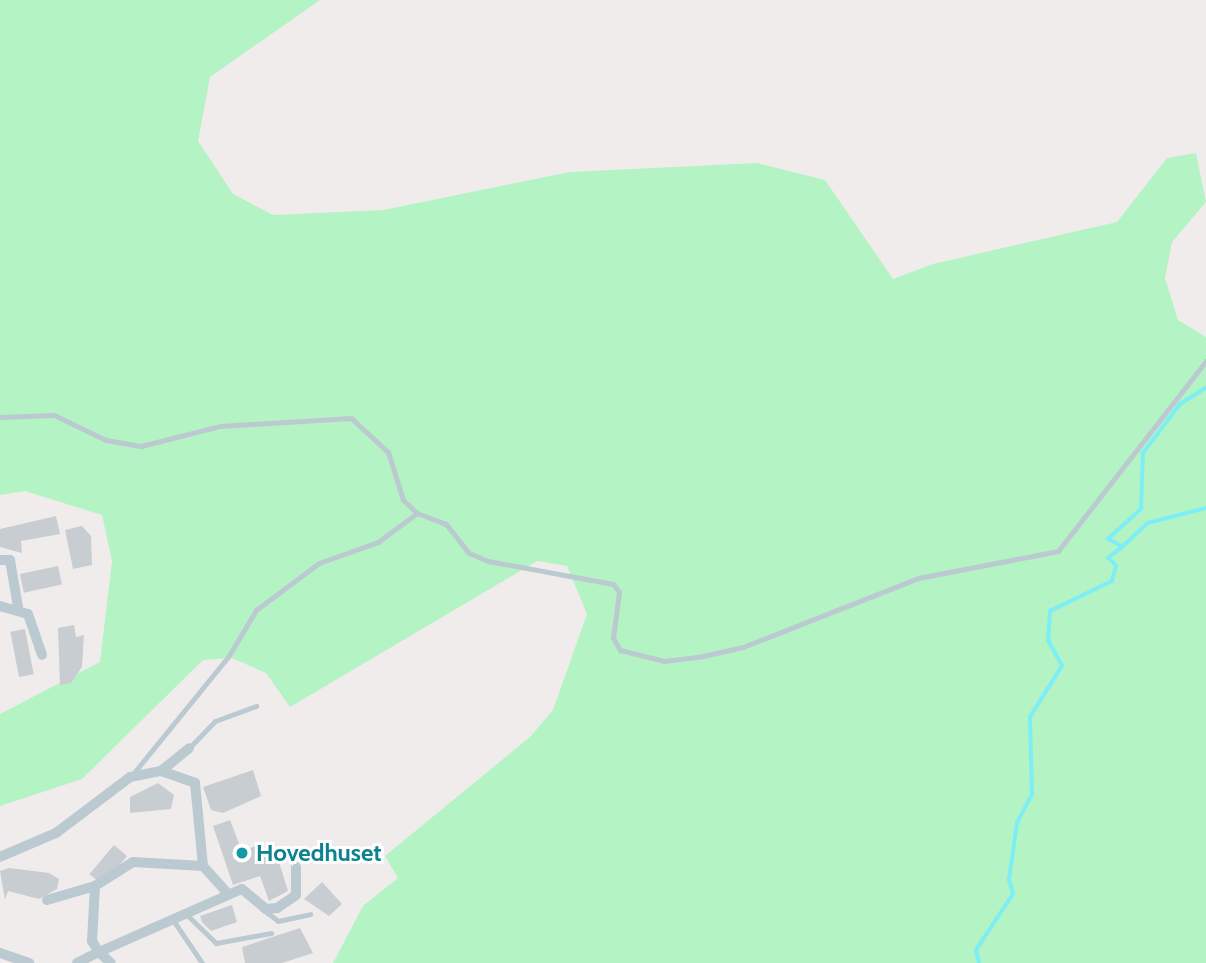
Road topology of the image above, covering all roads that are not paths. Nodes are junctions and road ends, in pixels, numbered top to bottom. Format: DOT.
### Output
graph roads {
  1 [pos="1206,361"];
  2 [pos="0,417"];
  3 [pos="417,513"];
  4 [pos="0,560"];
  5 [pos="0,606"];
  6 [pos="18,607"];
  7 [pos="42,655"];
  8 [pos="256,706"];
  9 [pos="188,748"];
  10 [pos="161,771"];
  11 [pos="130,777"];
  12 [pos="0,858"];
  13 [pos="203,866"];
  14 [pos="296,867"];
  15 [pos="95,886"];
  16 [pos="228,893"];
  17 [pos="47,900"];
  18 [pos="260,904"];
  19 [pos="186,914"];
  20 [pos="310,914"];
  21 [pos="173,920"];
  22 [pos="271,933"];
  23 [pos="99,952"];
  24 [pos="0,953"];
  25 [pos="29,963"];
  26 [pos="78,963"];
  27 [pos="111,963"];
  28 [pos="202,963"];
  1 -- 3 [label="lane"];
  2 -- 3 [label="lane"];
  3 -- 11 [label="lane"];
  4 -- 6 [label="street"];
  5 -- 6 [label="street"];
  6 -- 7 [label="street"];
  8 -- 9 [label="lane"];
  9 -- 10 [label="street"];
  10 -- 11 [label="street"];
  10 -- 13 [label="street"];
  11 -- 12 [label="street"];
  13 -- 15 [label="street"];
  13 -- 16 [label="street"];
  14 -- 18 [label="street"];
  15 -- 17 [label="street"];
  15 -- 23 [label="street"];
  16 -- 18 [label="street"];
  16 -- 19 [label="street"];
  18 -- 20 [label="lane"];
  19 -- 21 [label="street"];
  19 -- 22 [label="lane"];
  21 -- 23 [label="street"];
  21 -- 28 [label="lane"];
  23 -- 26 [label="street"];
  23 -- 27 [label="street"];
  24 -- 25 [label="street"];
}
